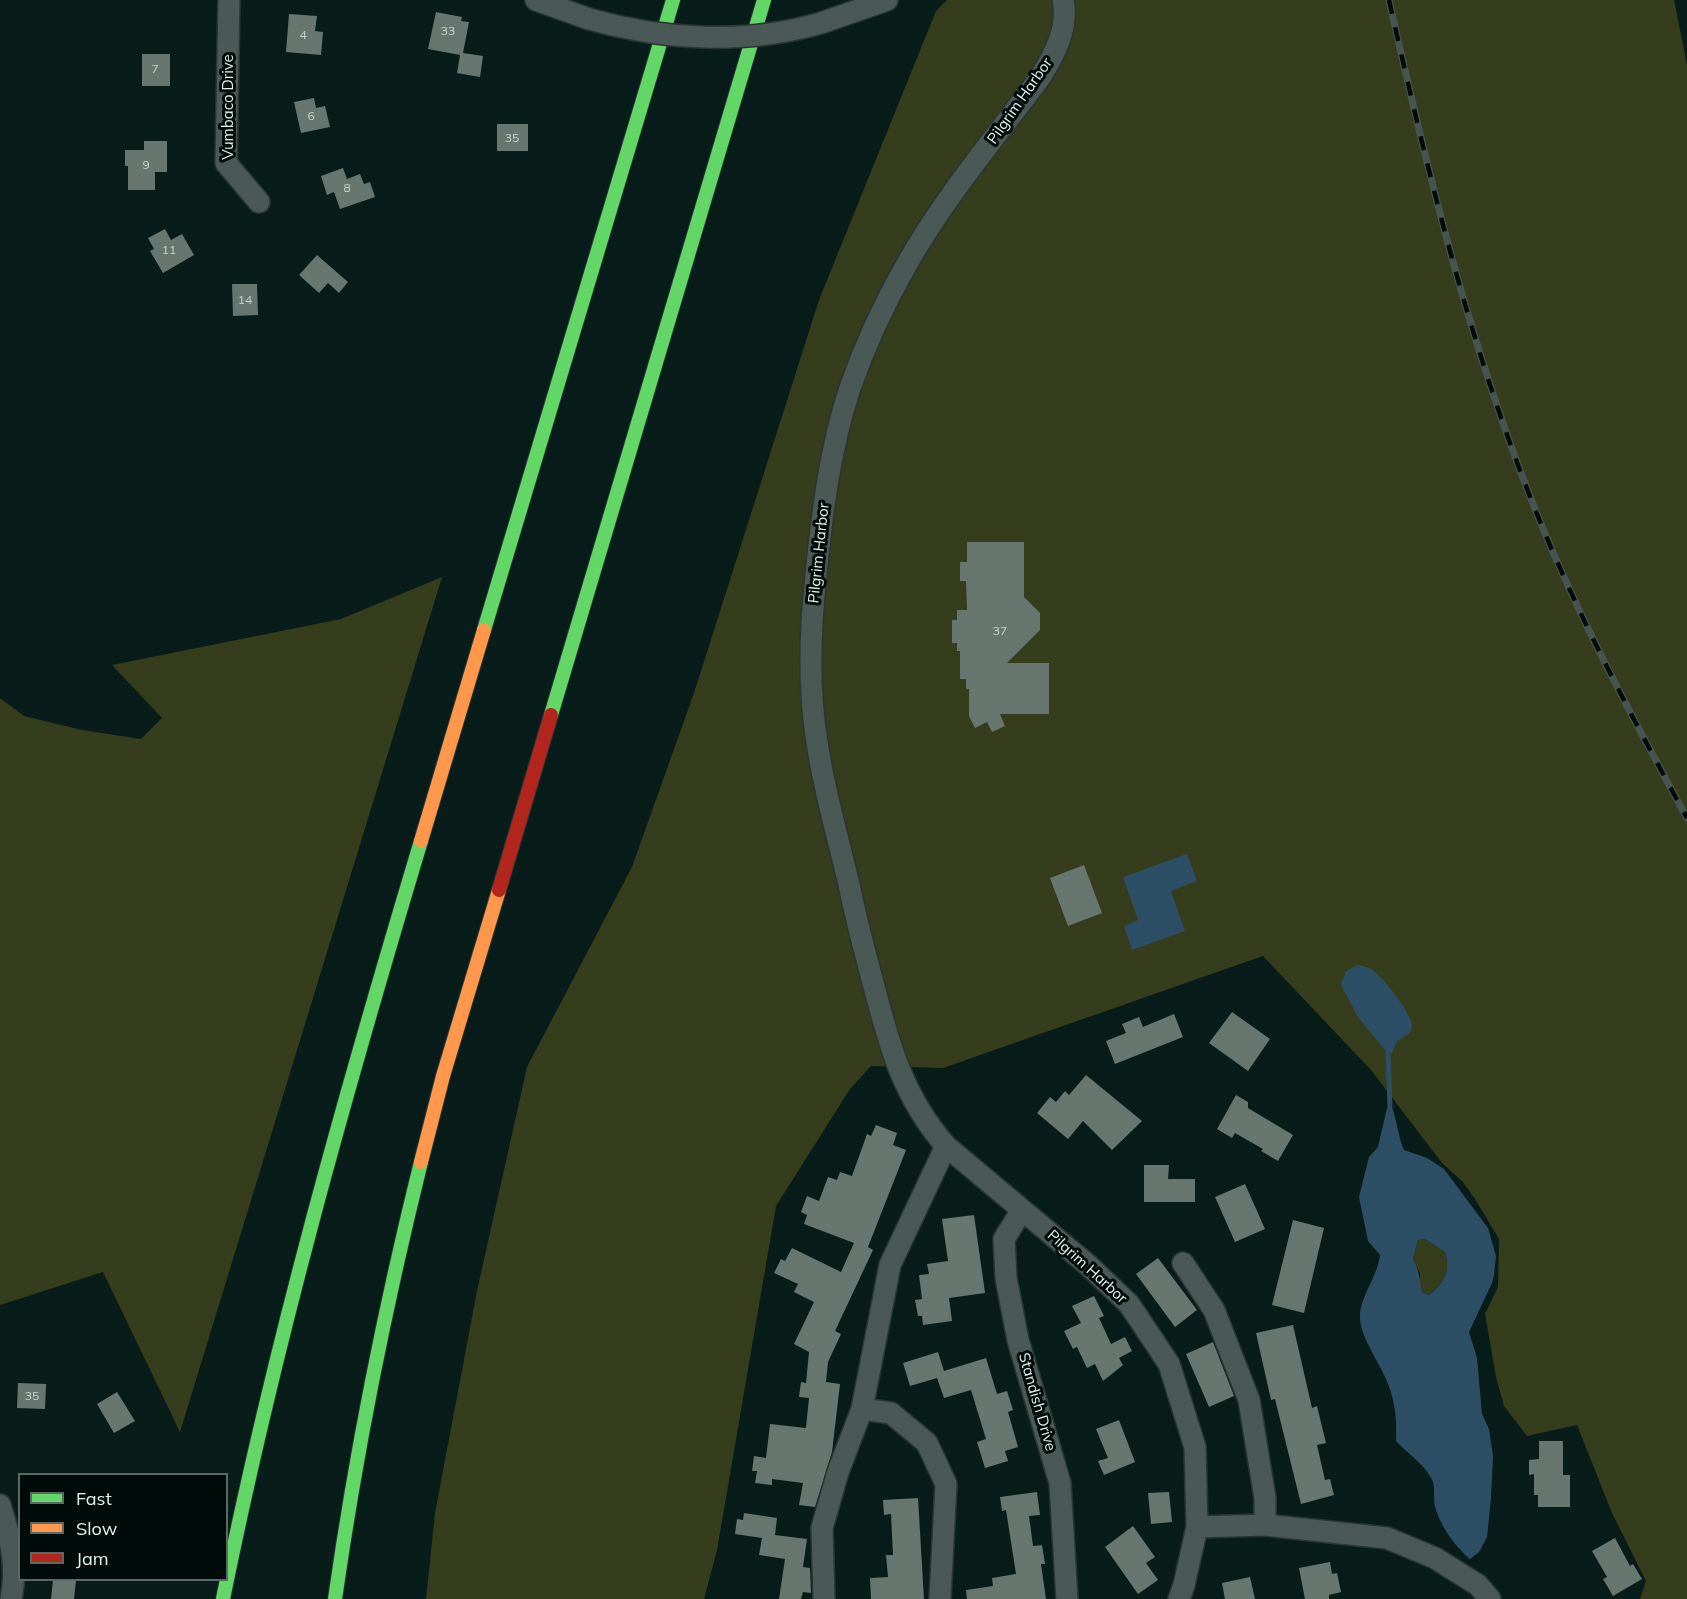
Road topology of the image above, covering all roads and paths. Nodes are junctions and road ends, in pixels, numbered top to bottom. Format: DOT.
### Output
graph roads {
  1 [pos="229,0"];
  2 [pos="536,0"];
  3 [pos="673,0"];
  4 [pos="764,0"];
  5 [pos="887,0"];
  6 [pos="1063,0"];
  7 [pos="259,202"];
  8 [pos="946,1146"];
  9 [pos="1022,1210"];
  10 [pos="1183,1263"];
  11 [pos="862,1409"];
  12 [pos="0,1505"];
  13 [pos="1265,1525"];
  14 [pos="1197,1527"];
  15 [pos="228,1576"];
  16 [pos="227,1581"];
  17 [pos="10,1599"];
  18 [pos="223,1599"];
  19 [pos="335,1599"];
  20 [pos="824,1599"];
  21 [pos="940,1599"];
  22 [pos="1067,1599"];
  23 [pos="1179,1599"];
  24 [pos="1490,1599"];
  1 -- 7 [label="street, Vumbaco Drive"];
  2 -- 5 [label="street, bridge"];
  3 -- 15 [label="highway"];
  4 -- 19 [label="highway"];
  6 -- 8 [label="street, Pilgrim Harbor"];
  8 -- 9 [label="street, Pilgrim Harbor"];
  8 -- 11 [label="street"];
  9 -- 14 [label="street, Pilgrim Harbor"];
  9 -- 22 [label="street, Standish Drive"];
  10 -- 13 [label="street"];
  11 -- 20 [label="street"];
  11 -- 21 [label="street"];
  12 -- 17 [label="street"];
  13 -- 14 [label="street"];
  13 -- 24 [label="street"];
  14 -- 23 [label="street, Pilgrim Harbor"];
  16 -- 18 [label="highway"];
}
